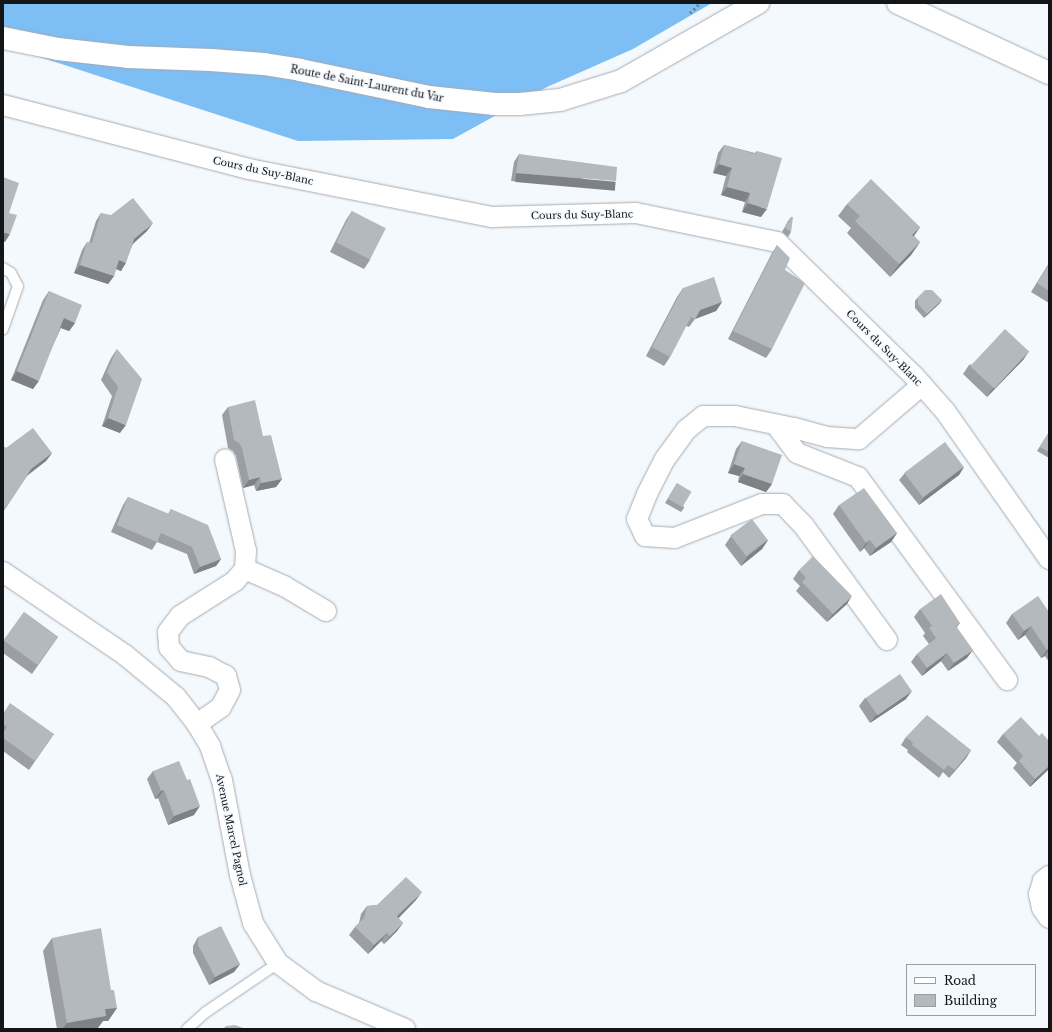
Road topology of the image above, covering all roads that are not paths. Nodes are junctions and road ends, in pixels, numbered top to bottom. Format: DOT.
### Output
graph roads {
  1 [pos="758,3"];
  2 [pos="898,3"];
  3 [pos="3,38"];
  4 [pos="1049,73"];
  5 [pos="3,105"];
  6 [pos="3,268"];
  7 [pos="3,329"];
  8 [pos="922,385"];
  9 [pos="776,425"];
  10 [pos="225,459"];
  11 [pos="1049,559"];
  12 [pos="245,569"];
  13 [pos="3,572"];
  14 [pos="326,611"];
  15 [pos="887,640"];
  16 [pos="1007,680"];
  17 [pos="197,724"];
  18 [pos="1049,876"];
  19 [pos="1049,918"];
  20 [pos="278,963"];
  21 [pos="186,1029"];
  22 [pos="405,1029"];
  1 -- 3 [label="main road, Route de Saint-Laurent du Var"];
  2 -- 4 [label="main road"];
  5 -- 8 [label="street, Cours du Suy-Blanc"];
  6 -- 7 [label="lane"];
  8 -- 9 [label="street"];
  8 -- 11 [label="street, Cours du Suy-Blanc"];
  9 -- 15 [label="street"];
  9 -- 16 [label="street"];
  10 -- 12 [label="street"];
  12 -- 14 [label="street"];
  12 -- 17 [label="street"];
  13 -- 17 [label="street, Avenue Marcel Pagnol"];
  17 -- 20 [label="street, Avenue Marcel Pagnol"];
  18 -- 19 [label="street"];
  20 -- 21 [label="lane"];
  20 -- 22 [label="street, Avenue Marcel Pagnol"];
}
